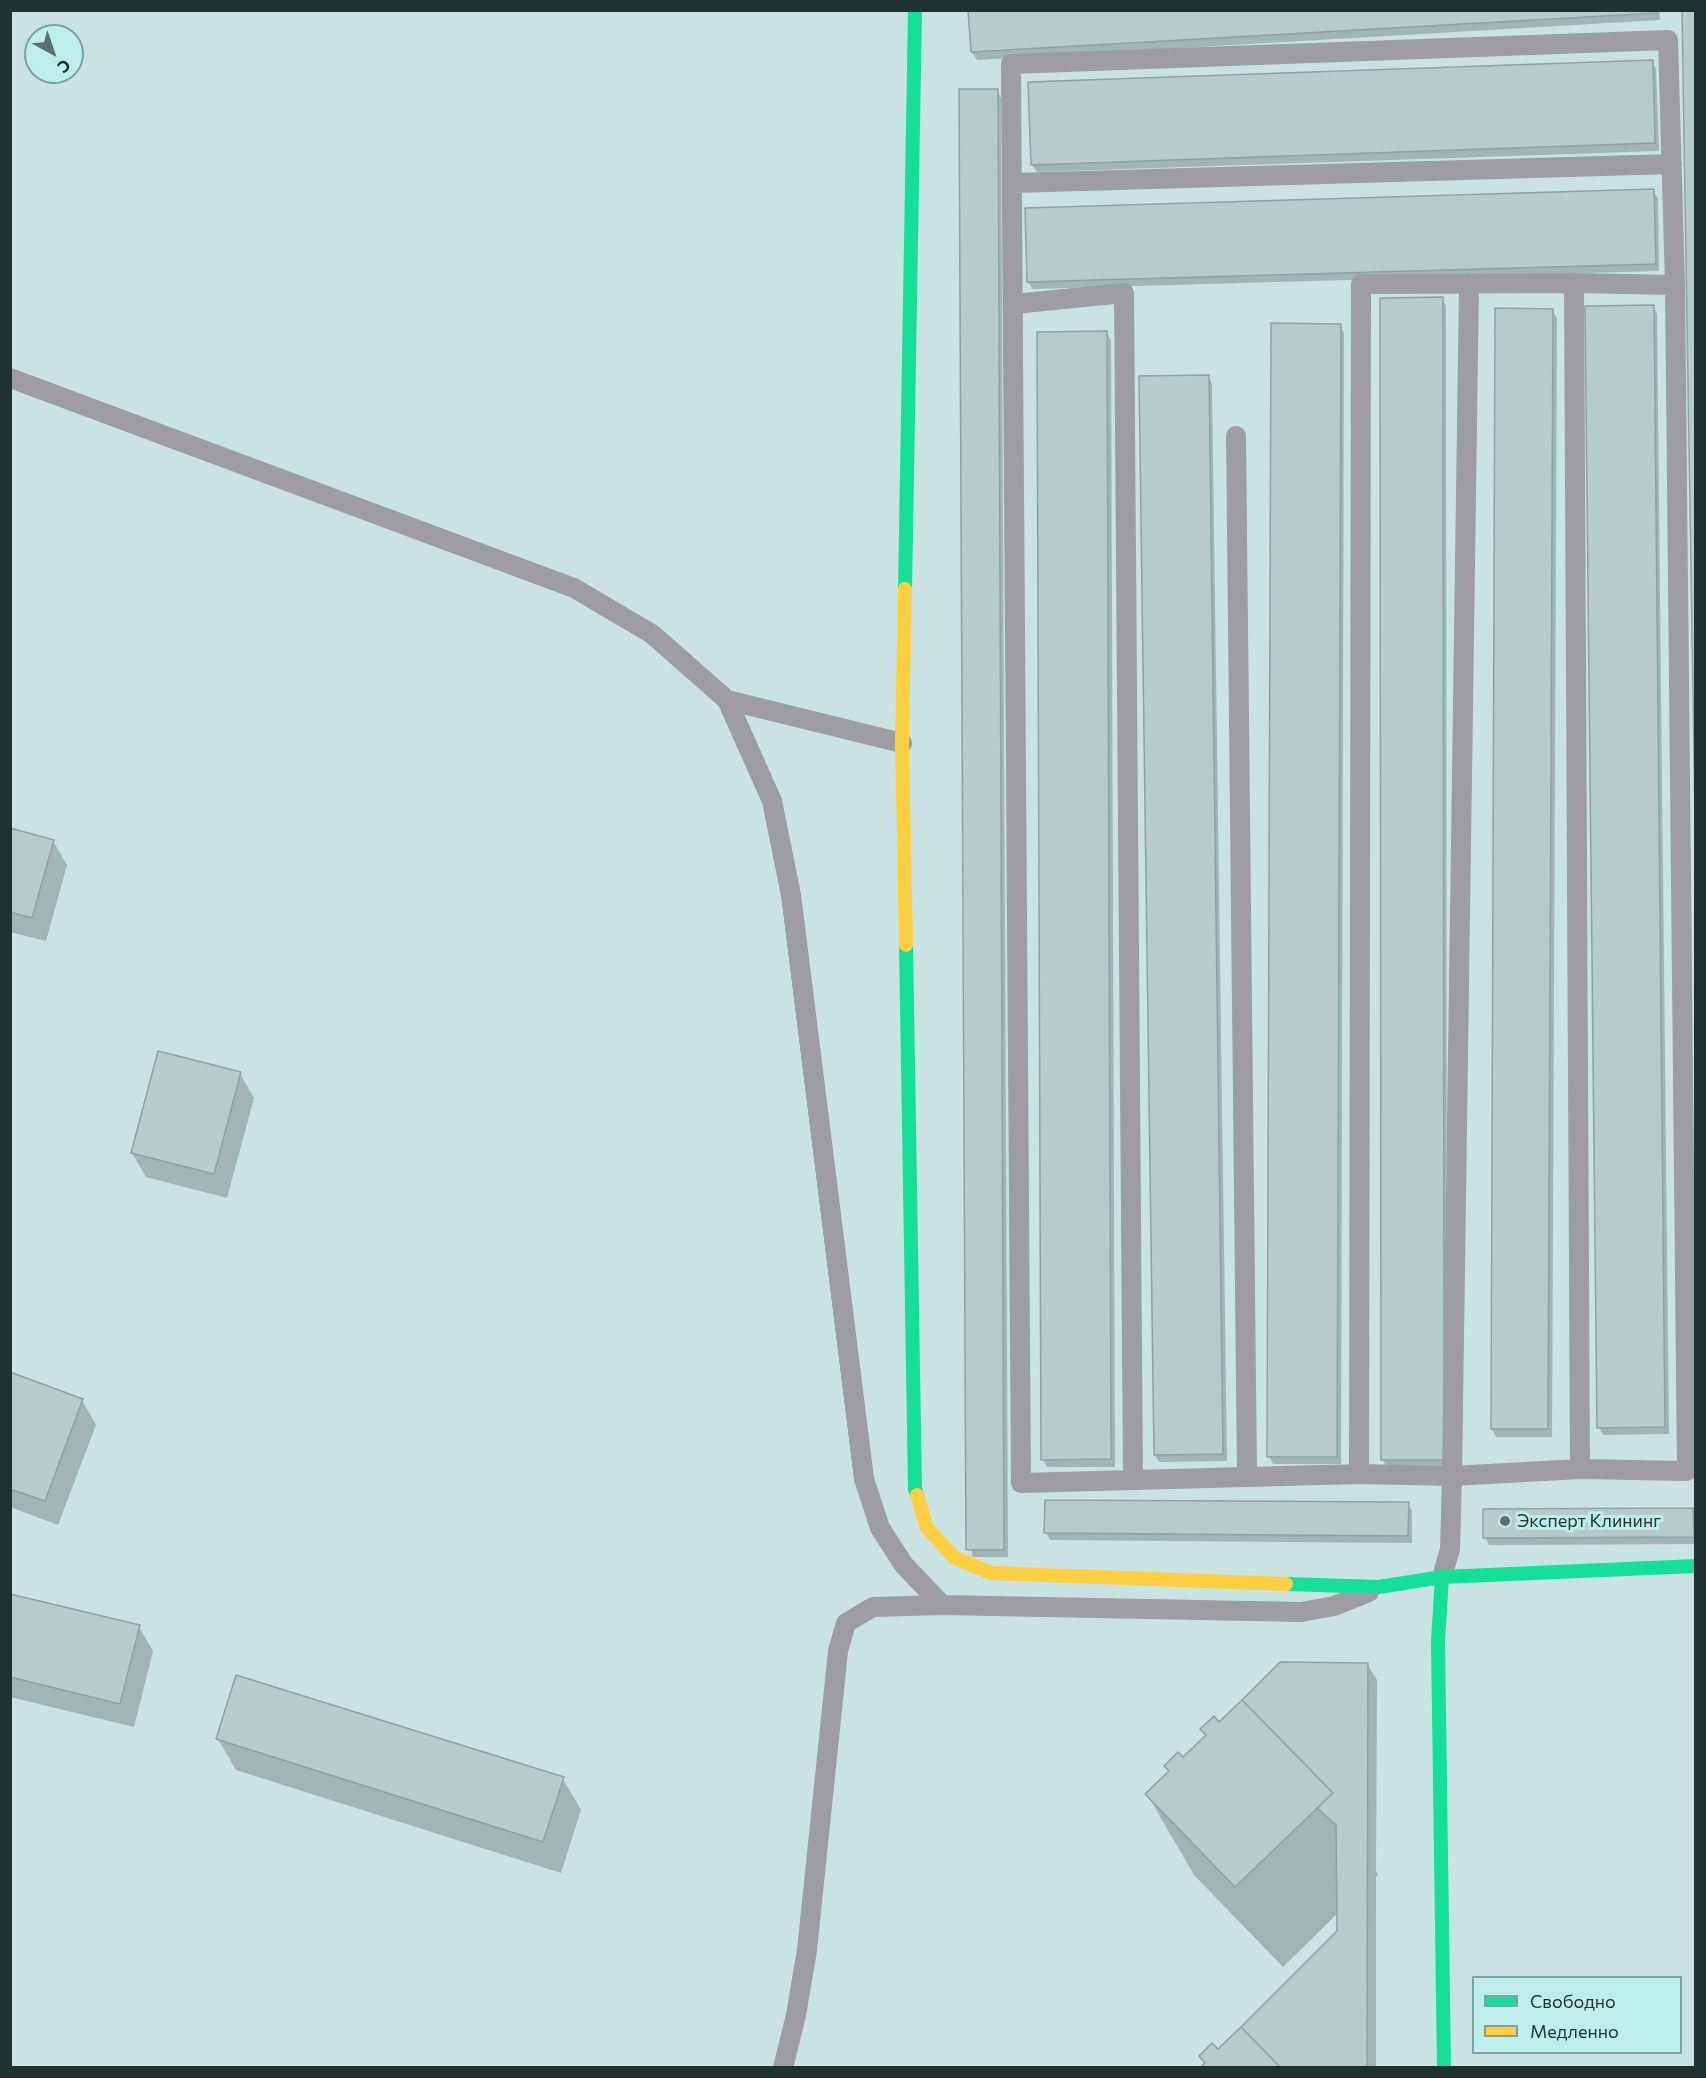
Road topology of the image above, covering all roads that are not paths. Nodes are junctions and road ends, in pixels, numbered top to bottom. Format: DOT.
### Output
graph roads {
  1 [pos="915,10"];
  2 [pos="1672,164"];
  3 [pos="1013,183"];
  4 [pos="1574,282"];
  5 [pos="1469,283"];
  6 [pos="1675,285"];
  7 [pos="1014,304"];
  8 [pos="10,378"];
  9 [pos="1236,436"];
  10 [pos="727,700"];
  11 [pos="902,743"];
  12 [pos="1580,1469"];
  13 [pos="1359,1474"];
  14 [pos="1452,1476"];
  15 [pos="1247,1477"];
  16 [pos="1133,1480"];
  17 [pos="1695,1566"];
  18 [pos="1442,1577"];
  19 [pos="1379,1587"];
  20 [pos="942,1605"];
  21 [pos="783,2067"];
  22 [pos="1444,2067"];
  1 -- 11 [label="street"];
  2 -- 3 [label="lane"];
  2 -- 3 [label="lane"];
  2 -- 6 [label="lane"];
  3 -- 7 [label="lane"];
  4 -- 5 [label="lane"];
  4 -- 6 [label="lane"];
  4 -- 12 [label="lane"];
  5 -- 13 [label="lane"];
  5 -- 14 [label="lane"];
  6 -- 12 [label="lane"];
  7 -- 16 [label="lane"];
  7 -- 16 [label="lane"];
  8 -- 10 [label="lane"];
  9 -- 15 [label="lane"];
  10 -- 11 [label="lane"];
  10 -- 20 [label="lane"];
  11 -- 19 [label="street"];
  12 -- 14 [label="lane"];
  13 -- 14 [label="lane"];
  13 -- 15 [label="lane"];
  14 -- 18 [label="lane"];
  15 -- 16 [label="lane"];
  17 -- 18 [label="street"];
  18 -- 19 [label="street"];
  18 -- 22 [label="street"];
  19 -- 20 [label="lane"];
  20 -- 21 [label="lane"];
}
